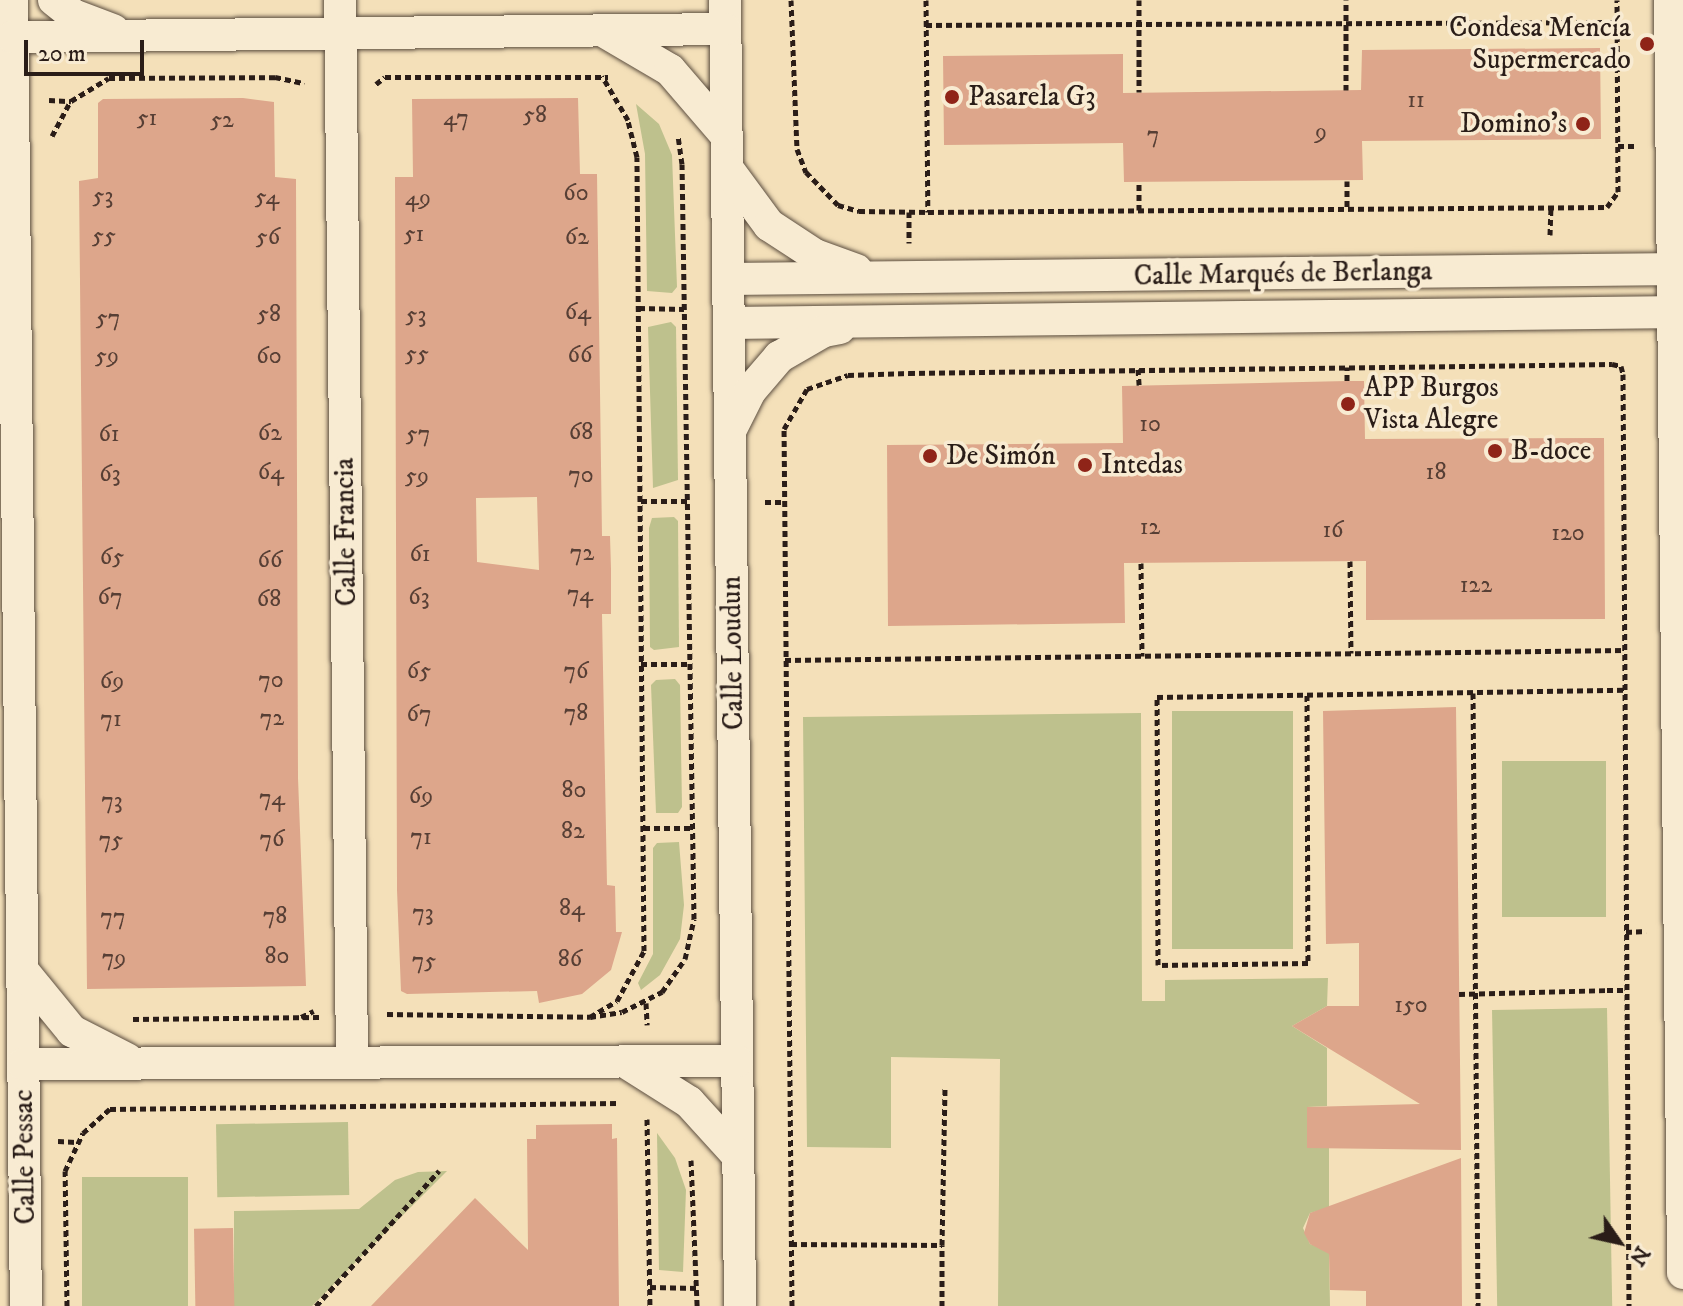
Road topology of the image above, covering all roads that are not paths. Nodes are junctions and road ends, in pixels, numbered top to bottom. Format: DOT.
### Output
graph roads {
  1 [pos="12,0"];
  2 [pos="54,0"];
  3 [pos="340,0"];
  4 [pos="1670,0"];
  5 [pos="725,14"];
  6 [pos="602,31"];
  7 [pos="341,34"];
  8 [pos="131,36"];
  9 [pos="12,37"];
  10 [pos="726,135"];
  11 [pos="727,168"];
  12 [pos="1678,270"];
  13 [pos="882,277"];
  14 [pos="728,279"];
  15 [pos="1678,312"];
  16 [pos="1617,313"];
  17 [pos="882,321"];
  18 [pos="729,323"];
  19 [pos="1674,360"];
  20 [pos="730,430"];
  21 [pos="22,970"];
  22 [pos="737,1061"];
  23 [pos="636,1062"];
  24 [pos="352,1063"];
  25 [pos="23,1064"];
  26 [pos="141,1064"];
  27 [pos="738,1156"];
  28 [pos="1683,1273"];
  29 [pos="26,1306"];
  30 [pos="740,1306"];
  1 -- 9 [label="street, Calle Pessac"];
  2 -- 8 [label="street"];
  3 -- 7 [label="street, Calle Francia"];
  4 -- 12 [label="street"];
  5 -- 6 [label="street"];
  5 -- 10 [label="street, Calle Loudun"];
  6 -- 7 [label="street"];
  6 -- 10 [label="street"];
  7 -- 8 [label="street"];
  7 -- 24 [label="street, Calle Francia"];
  8 -- 9 [label="street"];
  9 -- 21 [label="street, Calle Pessac"];
  10 -- 11 [label="street, Calle Loudun"];
  11 -- 13 [label="street, Calle Marqués de Berlanga"];
  11 -- 14 [label="street, Calle Loudun"];
  12 -- 13 [label="street, Calle Marqués de Berlanga"];
  12 -- 15 [label="street"];
  13 -- 14 [label="street, Calle Marqués de Berlanga"];
  14 -- 18 [label="street, Calle Loudun"];
  15 -- 16 [label="street, Calle Marqués de Berlanga"];
  15 -- 19 [label="street"];
  16 -- 17 [label="street, Calle Marqués de Berlanga"];
  16 -- 19 [label="street, Calle Marqués de Berlanga"];
  17 -- 18 [label="street, Calle Marqués de Berlanga"];
  17 -- 20 [label="street, Calle Marqués de Berlanga"];
  18 -- 20 [label="street, Calle Loudun"];
  19 -- 28 [label="street"];
  20 -- 22 [label="street, Calle Loudun"];
  21 -- 25 [label="street, Calle Pessac"];
  21 -- 26 [label="street"];
  22 -- 23 [label="street"];
  22 -- 27 [label="street, Calle Loudun"];
  23 -- 24 [label="street"];
  23 -- 27 [label="street"];
  24 -- 26 [label="street"];
  25 -- 26 [label="street"];
  25 -- 29 [label="street, Calle Pessac"];
  27 -- 30 [label="street, Calle Loudun"];
}
